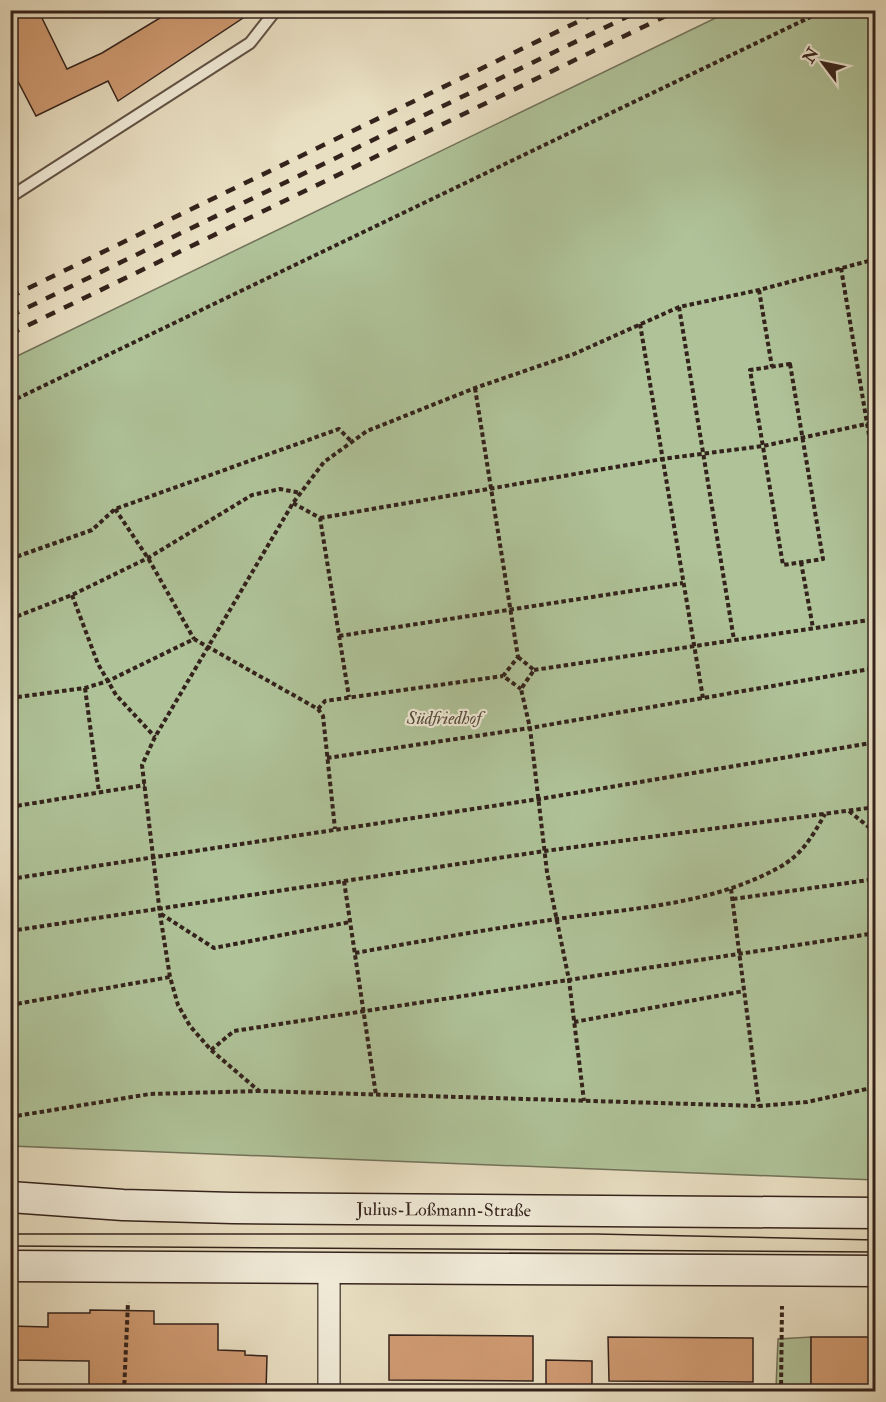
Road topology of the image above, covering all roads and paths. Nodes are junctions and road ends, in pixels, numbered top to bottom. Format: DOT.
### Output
graph roads {
  1 [pos="276,10"];
  2 [pos="825,10"];
  3 [pos="10,197"];
  4 [pos="876,259"];
  5 [pos="841,268"];
  6 [pos="759,290"];
  7 [pos="679,307"];
  8 [pos="640,324"];
  9 [pos="772,367"];
  10 [pos="475,388"];
  11 [pos="10,402"];
  12 [pos="876,422"];
  13 [pos="867,424"];
  14 [pos="802,439"];
  15 [pos="352,442"];
  16 [pos="763,446"];
  17 [pos="703,454"];
  18 [pos="662,459"];
  19 [pos="876,477"];
  20 [pos="492,490"];
  21 [pos="301,493"];
  22 [pos="293,503"];
  23 [pos="115,509"];
  24 [pos="320,518"];
  25 [pos="148,558"];
  26 [pos="10,559"];
  27 [pos="801,562"];
  28 [pos="684,582"];
  29 [pos="72,596"];
  30 [pos="510,608"];
  31 [pos="10,619"];
  32 [pos="876,619"];
  33 [pos="813,628"];
  34 [pos="339,636"];
  35 [pos="194,639"];
  36 [pos="734,640"];
  37 [pos="208,646"];
  38 [pos="694,646"];
  39 [pos="518,657"];
  40 [pos="876,668"];
  41 [pos="534,670"];
  42 [pos="503,676"];
  43 [pos="108,681"];
  44 [pos="86,688"];
  45 [pos="522,689"];
  46 [pos="349,697"];
  47 [pos="10,698"];
  48 [pos="703,698"];
  49 [pos="318,710"];
  50 [pos="530,728"];
  51 [pos="155,737"];
  52 [pos="871,743"];
  53 [pos="327,758"];
  54 [pos="145,784"];
  55 [pos="99,792"];
  56 [pos="539,800"];
  57 [pos="10,807"];
  58 [pos="876,807"];
  59 [pos="848,810"];
  60 [pos="826,813"];
  61 [pos="335,829"];
  62 [pos="876,833"];
  63 [pos="544,851"];
  64 [pos="153,855"];
  65 [pos="10,879"];
  66 [pos="876,879"];
  67 [pos="344,881"];
  68 [pos="731,889"];
  69 [pos="733,899"];
  70 [pos="160,911"];
  71 [pos="555,920"];
  72 [pos="350,922"];
  73 [pos="10,931"];
  74 [pos="876,933"];
  75 [pos="355,952"];
  76 [pos="739,954"];
  77 [pos="170,977"];
  78 [pos="569,980"];
  79 [pos="744,992"];
  80 [pos="10,1005"];
  81 [pos="363,1011"];
  82 [pos="574,1022"];
  83 [pos="211,1050"];
  84 [pos="876,1087"];
  85 [pos="260,1091"];
  86 [pos="376,1095"];
  87 [pos="584,1101"];
  88 [pos="759,1106"];
  89 [pos="10,1117"];
  90 [pos="10,1197"];
  91 [pos="876,1213"];
  92 [pos="10,1266"];
  93 [pos="329,1268"];
  94 [pos="876,1271"];
  95 [pos="128,1302"];
  96 [pos="782,1306"];
  97 [pos="124,1392"];
  98 [pos="329,1392"];
  99 [pos="781,1392"];
  1 -- 3 [label="lane"];
  2 -- 11 [label="path"];
  4 -- 5 [label="path"];
  5 -- 6 [label="path"];
  5 -- 13 [label="path"];
  6 -- 7 [label="path"];
  6 -- 9 [label="path"];
  7 -- 8 [label="path"];
  7 -- 17 [label="path"];
  8 -- 10 [label="path"];
  8 -- 18 [label="path"];
  9 -- 14 [label="path"];
  9 -- 16 [label="path"];
  10 -- 15 [label="path"];
  10 -- 20 [label="path"];
  12 -- 13 [label="path"];
  13 -- 14 [label="path"];
  13 -- 19 [label="path"];
  14 -- 16 [label="path"];
  14 -- 27 [label="path"];
  15 -- 21 [label="path"];
  15 -- 23 [label="path"];
  16 -- 17 [label="path"];
  16 -- 27 [label="path"];
  17 -- 18 [label="path"];
  17 -- 36 [label="path"];
  18 -- 20 [label="path"];
  18 -- 28 [label="path"];
  20 -- 24 [label="path"];
  20 -- 30 [label="path"];
  21 -- 22 [label="path"];
  21 -- 25 [label="path"];
  22 -- 24 [label="path"];
  22 -- 37 [label="path"];
  23 -- 25 [label="path"];
  23 -- 26 [label="path"];
  24 -- 34 [label="path"];
  25 -- 29 [label="path"];
  25 -- 35 [label="path"];
  27 -- 33 [label="path"];
  28 -- 30 [label="path"];
  28 -- 38 [label="path"];
  29 -- 31 [label="path"];
  29 -- 43 [label="path"];
  30 -- 34 [label="path"];
  30 -- 39 [label="path"];
  32 -- 33 [label="path"];
  33 -- 36 [label="path"];
  34 -- 46 [label="path"];
  35 -- 37 [label="path"];
  35 -- 43 [label="path"];
  36 -- 38 [label="path"];
  37 -- 49 [label="path"];
  37 -- 51 [label="path"];
  38 -- 41 [label="path"];
  38 -- 48 [label="path"];
  39 -- 41 [label="path"];
  39 -- 42 [label="path"];
  40 -- 48 [label="path"];
  41 -- 45 [label="path"];
  42 -- 45 [label="path"];
  42 -- 46 [label="path"];
  43 -- 44 [label="path"];
  43 -- 51 [label="path"];
  44 -- 47 [label="path"];
  44 -- 55 [label="path"];
  45 -- 50 [label="path"];
  46 -- 49 [label="path"];
  48 -- 50 [label="path"];
  49 -- 53 [label="path"];
  50 -- 53 [label="path"];
  50 -- 56 [label="path"];
  51 -- 54 [label="path"];
  52 -- 56 [label="path"];
  53 -- 61 [label="path"];
  54 -- 55 [label="path"];
  54 -- 64 [label="path"];
  55 -- 57 [label="path"];
  56 -- 61 [label="path"];
  56 -- 63 [label="path"];
  58 -- 59 [label="path"];
  59 -- 60 [label="path"];
  59 -- 62 [label="path"];
  60 -- 63 [label="path"];
  60 -- 68 [label="path"];
  61 -- 64 [label="path"];
  63 -- 67 [label="path"];
  63 -- 71 [label="path"];
  64 -- 65 [label="path"];
  64 -- 70 [label="path"];
  66 -- 69 [label="path"];
  67 -- 70 [label="path"];
  67 -- 72 [label="path"];
  68 -- 69 [label="path"];
  68 -- 71 [label="path"];
  69 -- 76 [label="path"];
  70 -- 72 [label="path"];
  70 -- 73 [label="path"];
  70 -- 77 [label="path"];
  71 -- 75 [label="path"];
  71 -- 78 [label="path"];
  72 -- 75 [label="path"];
  74 -- 76 [label="path"];
  75 -- 81 [label="path"];
  76 -- 78 [label="path"];
  76 -- 79 [label="path"];
  77 -- 80 [label="path"];
  77 -- 83 [label="path"];
  78 -- 81 [label="path"];
  78 -- 82 [label="path"];
  79 -- 82 [label="path"];
  79 -- 88 [label="path"];
  81 -- 83 [label="path"];
  81 -- 86 [label="path"];
  82 -- 87 [label="path"];
  83 -- 85 [label="path"];
  84 -- 88 [label="path"];
  85 -- 86 [label="path"];
  85 -- 89 [label="path"];
  86 -- 87 [label="path"];
  87 -- 88 [label="path"];
  90 -- 91 [label="main road, Julius-Loßmann-Straße"];
  92 -- 93 [label="main road"];
  93 -- 94 [label="main road"];
  93 -- 98 [label="street"];
  95 -- 97 [label="path"];
  96 -- 99 [label="path"];
}
